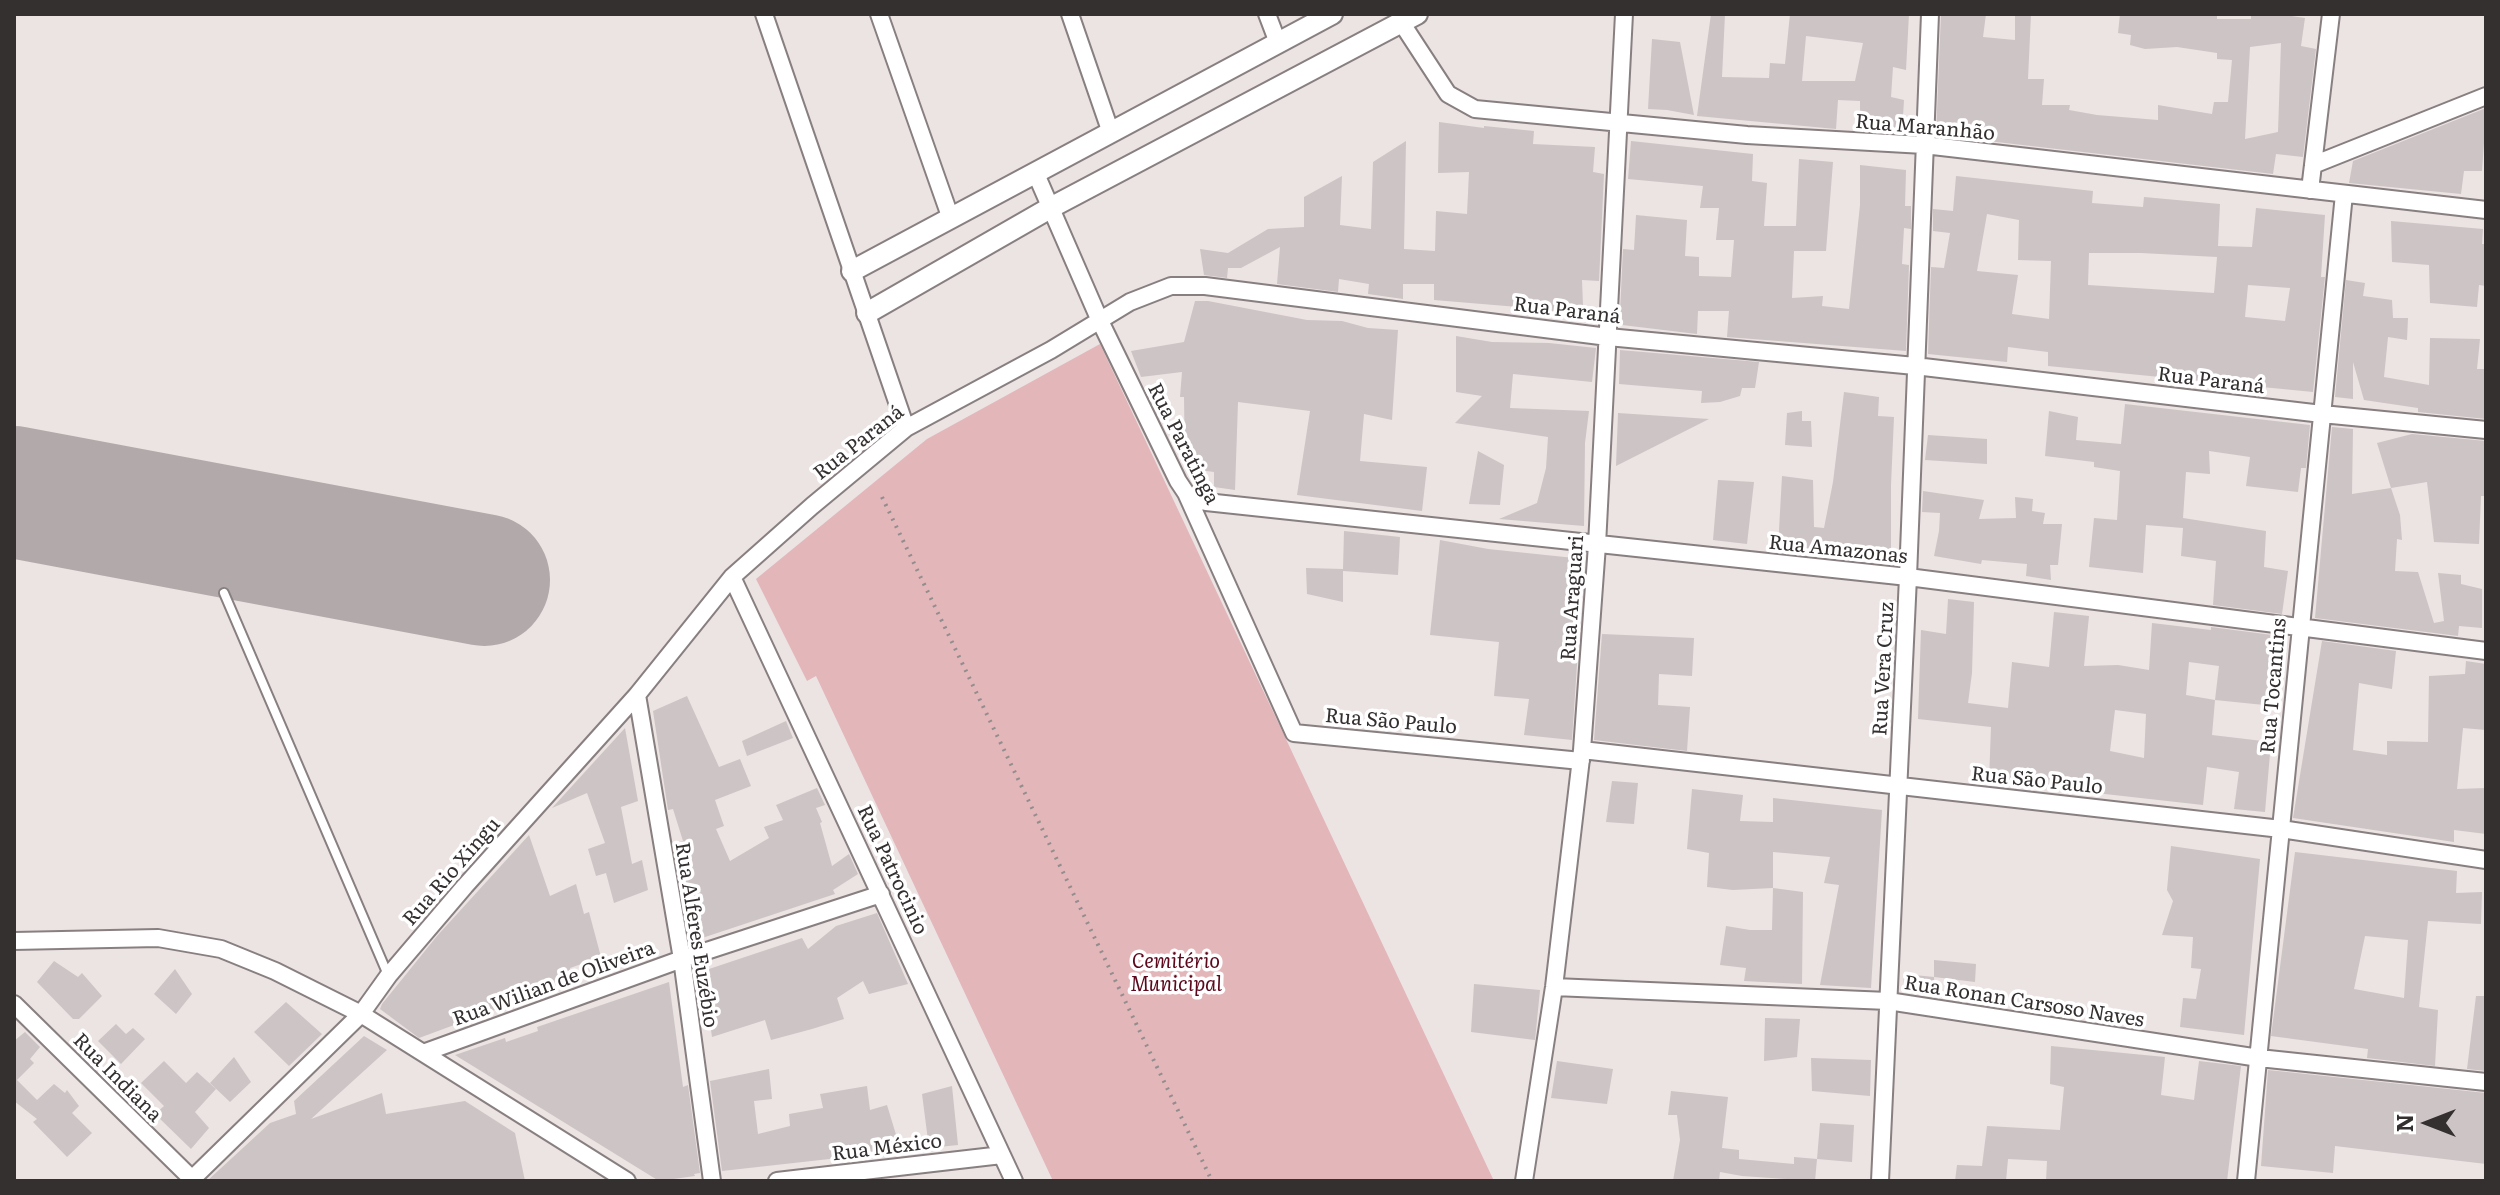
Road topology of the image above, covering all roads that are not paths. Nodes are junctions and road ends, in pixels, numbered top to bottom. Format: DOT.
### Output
graph roads {
  1 [pos="764,14"];
  2 [pos="879,14"];
  3 [pos="1070,14"];
  4 [pos="1267,14"];
  5 [pos="1332,14"];
  6 [pos="1624,14"];
  7 [pos="1930,14"];
  8 [pos="2331,14"];
  9 [pos="1409,18"];
  10 [pos="1278,43"];
  11 [pos="2486,96"];
  12 [pos="1619,124"];
  13 [pos="1111,133"];
  14 [pos="1924,145"];
  15 [pos="2313,165"];
  16 [pos="1036,174"];
  17 [pos="2310,190"];
  18 [pos="2344,194"];
  19 [pos="1050,208"];
  20 [pos="2486,210"];
  21 [pos="951,219"];
  22 [pos="852,271"];
  23 [pos="867,313"];
  24 [pos="1100,321"];
  25 [pos="1608,337"];
  26 [pos="1915,366"];
  27 [pos="2322,414"];
  28 [pos="906,428"];
  29 [pos="2486,430"];
  30 [pos="1186,493"];
  31 [pos="1597,545"];
  32 [pos="732,577"];
  33 [pos="1908,577"];
  34 [pos="224,593"];
  35 [pos="2300,626"];
  36 [pos="2486,651"];
  37 [pos="637,695"];
  38 [pos="1294,733"];
  39 [pos="1581,756"];
  40 [pos="1898,785"];
  41 [pos="2281,829"];
  42 [pos="2486,860"];
  43 [pos="881,894"];
  44 [pos="14,941"];
  45 [pos="682,959"];
  46 [pos="389,975"];
  47 [pos="1554,987"];
  48 [pos="1888,1001"];
  49 [pos="14,1004"];
  50 [pos="361,1014"];
  51 [pos="423,1053"];
  52 [pos="2259,1058"];
  53 [pos="2486,1082"];
  54 [pos="1002,1155"];
  55 [pos="191,1180"];
  56 [pos="627,1181"];
  57 [pos="712,1181"];
  58 [pos="777,1181"];
  59 [pos="1014,1181"];
  60 [pos="1525,1181"];
  61 [pos="1880,1181"];
  62 [pos="2246,1181"];
  1 -- 22 [label="street"];
  2 -- 21 [label="street"];
  3 -- 13 [label="street"];
  4 -- 10 [label="street"];
  5 -- 10 [label="street"];
  6 -- 12 [label="street, Rua Araguari"];
  7 -- 14 [label="street, Rua Vera Cruz"];
  8 -- 15 [label="street"];
  9 -- 12 [label="street, Rua Maranhão"];
  9 -- 19 [label="street"];
  10 -- 13 [label="street"];
  11 -- 15 [label="street"];
  12 -- 14 [label="street, Rua Maranhão"];
  12 -- 25 [label="street, Rua Araguari"];
  13 -- 16 [label="street"];
  14 -- 17 [label="street, Rua Maranhão"];
  14 -- 26 [label="street, Rua Vera Cruz"];
  15 -- 17 [label="street"];
  16 -- 19 [label="street, Rua Paratinga"];
  16 -- 21 [label="street"];
  17 -- 18 [label="street, Rua Maranhão"];
  18 -- 20 [label="street, Rua Maranhão"];
  18 -- 27 [label="street, Rua Tocantins"];
  19 -- 23 [label="street"];
  19 -- 24 [label="street, Rua Paratinga"];
  21 -- 22 [label="street"];
  22 -- 23 [label="street"];
  23 -- 28 [label="street"];
  24 -- 25 [label="street, Rua Paraná"];
  24 -- 28 [label="street, Rua Paraná"];
  24 -- 30 [label="street, Rua Paratinga"];
  25 -- 26 [label="street, Rua Paraná"];
  25 -- 31 [label="street, Rua Araguari"];
  26 -- 27 [label="street, Rua Paraná"];
  26 -- 33 [label="street, Rua Vera Cruz"];
  27 -- 29 [label="street, Rua Paraná"];
  27 -- 35 [label="street, Rua Tocantins"];
  28 -- 32 [label="street, Rua Paraná"];
  30 -- 31 [label="street, Rua Amazonas"];
  30 -- 38 [label="street, Rua Paratinga"];
  31 -- 33 [label="street, Rua Amazonas"];
  31 -- 39 [label="street, Rua Araguari"];
  32 -- 37 [label="street, Rua Rio Xingu"];
  32 -- 43 [label="street, Rua Patrocinio"];
  33 -- 35 [label="street, Rua Amazonas"];
  33 -- 40 [label="street, Rua Vera Cruz"];
  34 -- 46 [label="lane"];
  35 -- 36 [label="street, Rua Amazonas"];
  35 -- 41 [label="street, Rua Tocantins"];
  37 -- 45 [label="street, Rua Alferes Euzébio"];
  37 -- 46 [label="street, Rua Rio Xingu"];
  38 -- 39 [label="street, Rua São Paulo"];
  39 -- 40 [label="street, Rua São Paulo"];
  39 -- 47 [label="street, Rua Araguari"];
  40 -- 41 [label="street, Rua São Paulo"];
  40 -- 48 [label="street, Rua Vera Cruz"];
  41 -- 42 [label="street, Rua São Paulo"];
  41 -- 52 [label="street, Rua Tocantins"];
  43 -- 45 [label="street, Rua Wilian de Oliveira"];
  43 -- 54 [label="street, Rua Patrocinio"];
  44 -- 50 [label="street"];
  45 -- 51 [label="street, Rua Wilian de Oliveira"];
  45 -- 57 [label="street, Rua Alferes Euzébio"];
  46 -- 50 [label="street, Rua Rio Xingu"];
  47 -- 48 [label="street, Rua Ronan Carsoso Naves"];
  47 -- 60 [label="street, Rua Araguari"];
  48 -- 52 [label="street, Rua Ronan Carsoso Naves"];
  48 -- 61 [label="street, Rua Vera Cruz"];
  49 -- 55 [label="street, Rua Indiana"];
  50 -- 51 [label="street"];
  50 -- 55 [label="street, Rua Rio Xingu"];
  51 -- 56 [label="street"];
  52 -- 53 [label="street, Rua Ronan Carsoso Naves"];
  52 -- 62 [label="street, Rua Tocantins"];
  54 -- 58 [label="street, Rua México"];
  54 -- 59 [label="street, Rua Patrocinio"];
}
